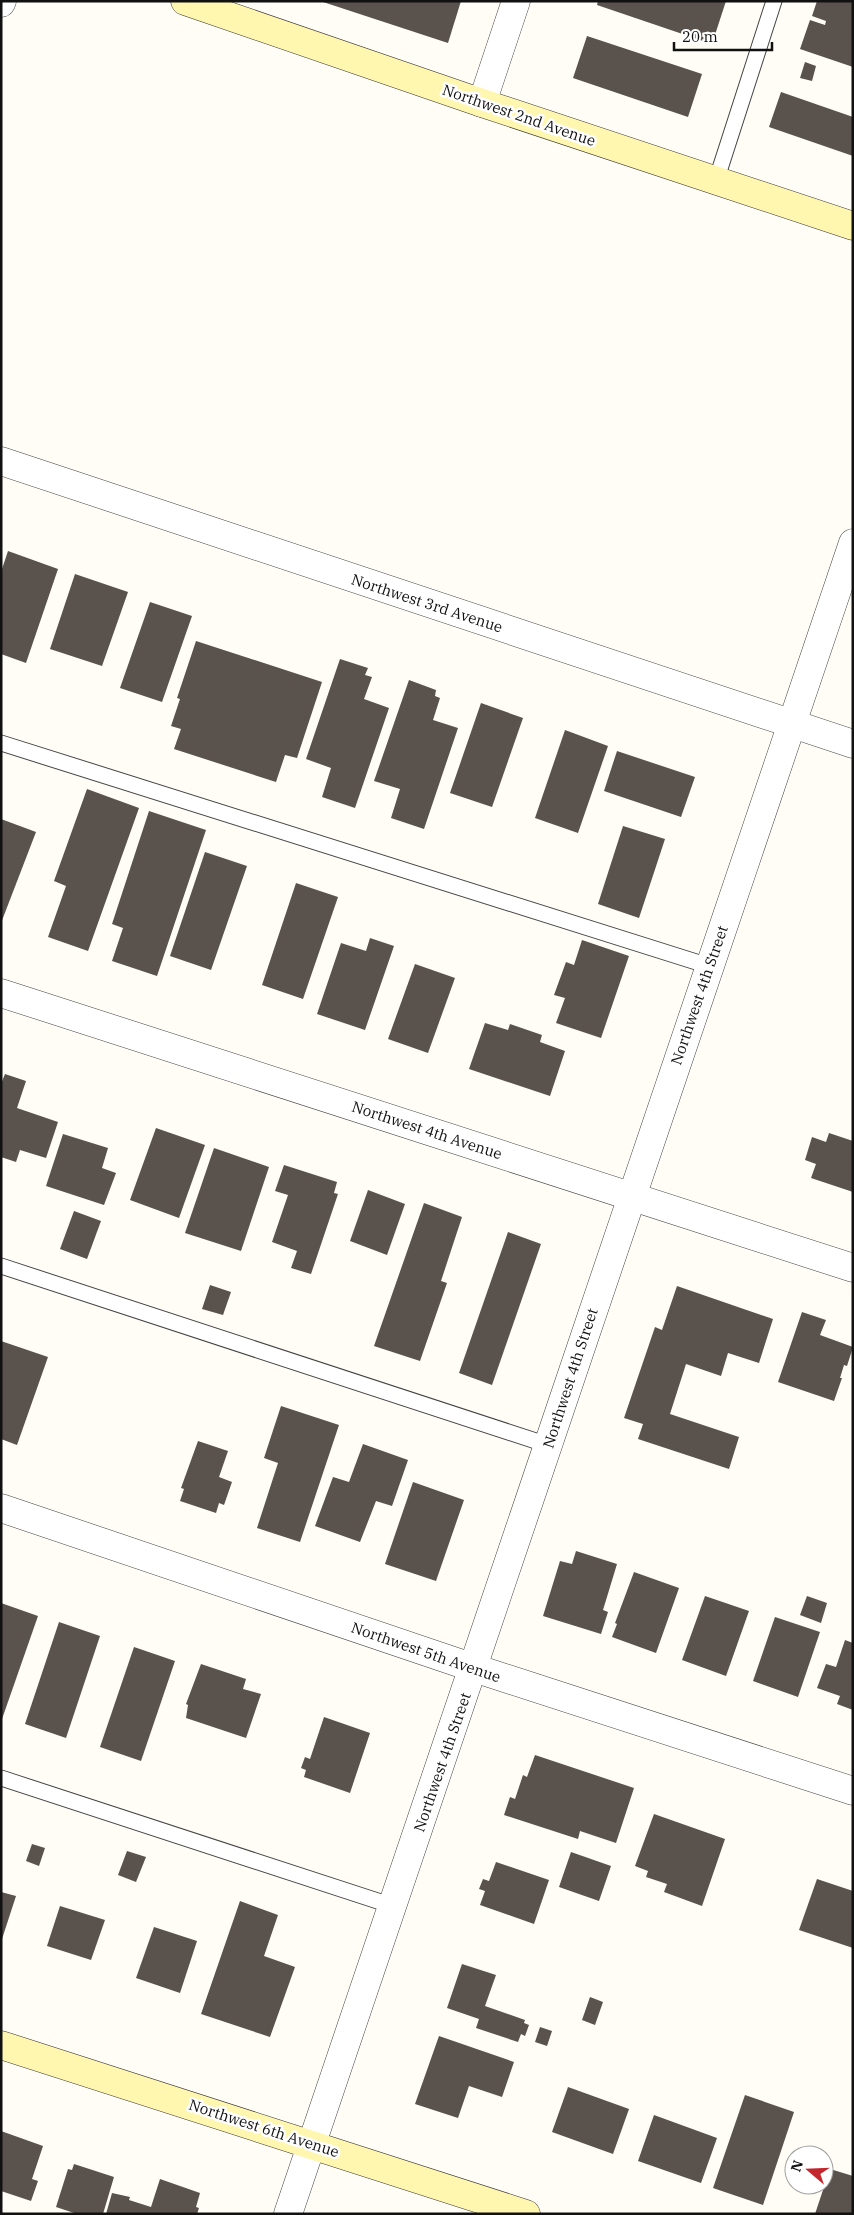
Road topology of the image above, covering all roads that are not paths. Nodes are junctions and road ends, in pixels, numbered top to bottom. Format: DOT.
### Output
graph roads {
  1 [pos="185,1"];
  2 [pos="516,1"];
  3 [pos="774,1"];
  4 [pos="482,103"];
  5 [pos="716,181"];
  6 [pos="853,226"];
  7 [pos="1,461"];
  8 [pos="853,543"];
  9 [pos="791,724"];
  10 [pos="1,742"];
  11 [pos="853,744"];
  12 [pos="709,966"];
  13 [pos="1,993"];
  14 [pos="631,1196"];
  15 [pos="1,1266"];
  16 [pos="853,1268"];
  17 [pos="548,1445"];
  18 [pos="1,1508"];
  19 [pos="474,1668"];
  20 [pos="1,1778"];
  21 [pos="853,1791"];
  22 [pos="393,1906"];
  23 [pos="1,2044"];
  24 [pos="312,2144"];
  25 [pos="288,2214"];
  26 [pos="526,2214"];
  1 -- 4 [label="street, Northwest 2nd Avenue"];
  2 -- 4 [label="street"];
  3 -- 5 [label="lane"];
  4 -- 5 [label="street, Northwest 2nd Avenue"];
  5 -- 6 [label="street, Northwest 2nd Avenue"];
  7 -- 9 [label="street, Northwest 3rd Avenue"];
  8 -- 9 [label="street, Northwest 4th Street"];
  9 -- 11 [label="street, Northwest 3rd Avenue"];
  9 -- 12 [label="street, Northwest 4th Street"];
  10 -- 12 [label="lane"];
  12 -- 14 [label="street, Northwest 4th Street"];
  13 -- 14 [label="street, Northwest 4th Avenue"];
  14 -- 16 [label="street, Northwest 4th Avenue"];
  14 -- 17 [label="street, Northwest 4th Street"];
  15 -- 17 [label="lane"];
  17 -- 19 [label="street, Northwest 4th Street"];
  18 -- 19 [label="street, Northwest 5th Avenue"];
  19 -- 21 [label="street, Northwest 5th Avenue"];
  19 -- 22 [label="street, Northwest 4th Street"];
  20 -- 22 [label="lane"];
  22 -- 24 [label="street, Northwest 4th Street"];
  23 -- 24 [label="street, Northwest 6th Avenue"];
  24 -- 25 [label="street, Northwest 4th Street"];
  24 -- 26 [label="street, Northwest 6th Avenue"];
}
